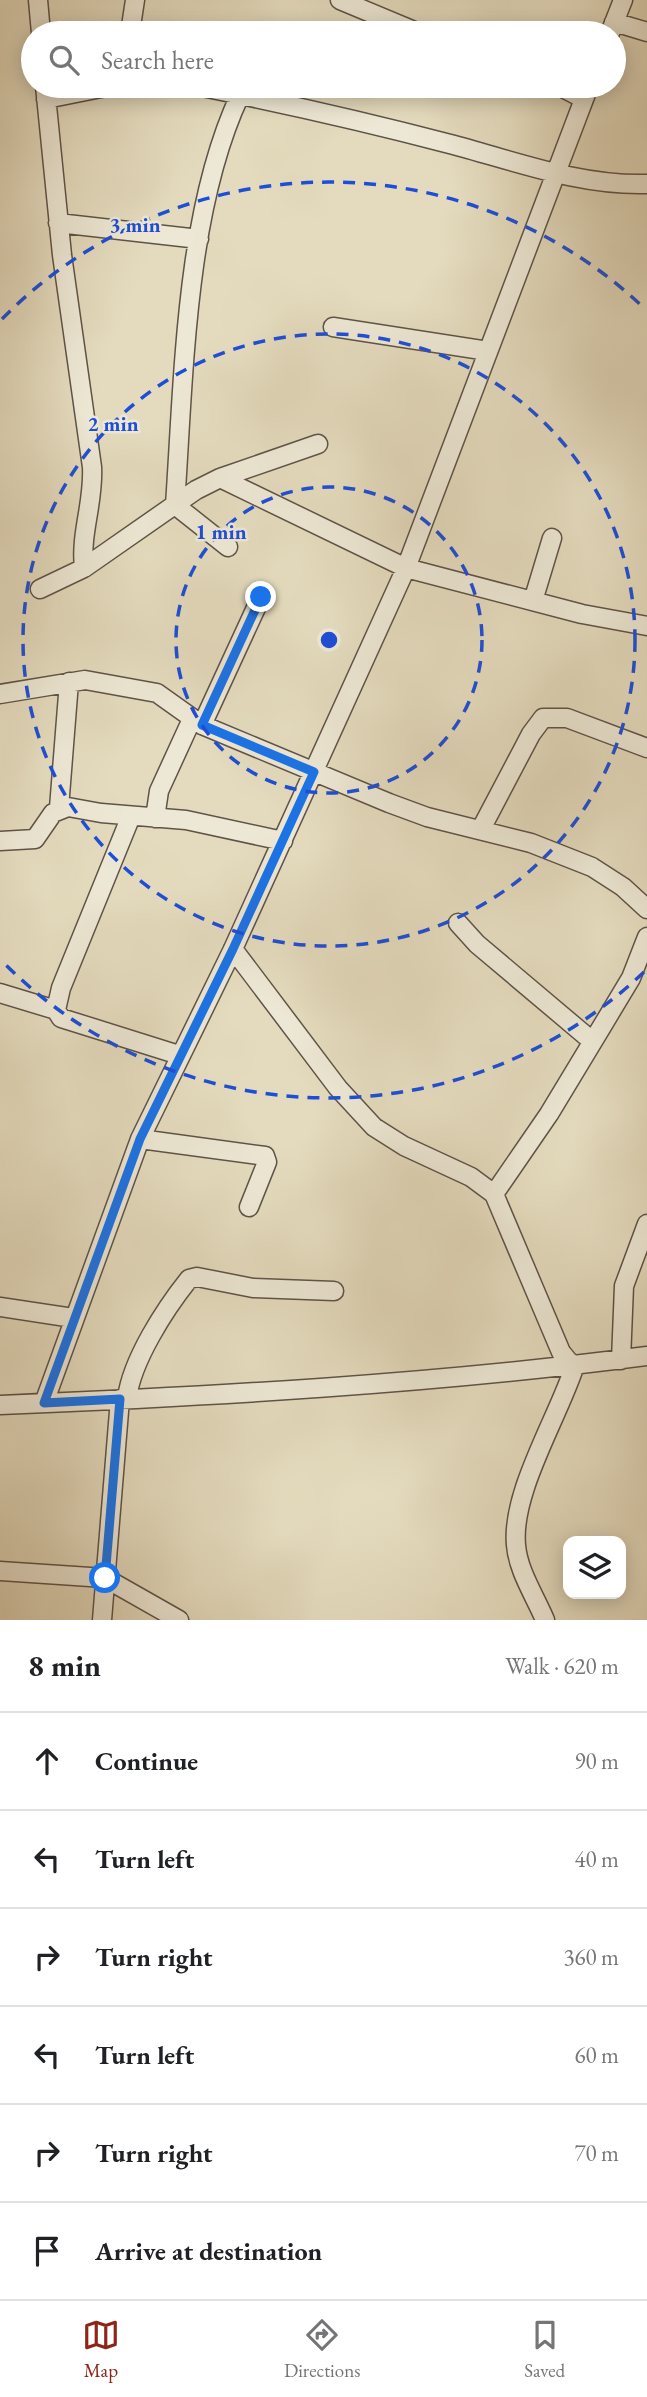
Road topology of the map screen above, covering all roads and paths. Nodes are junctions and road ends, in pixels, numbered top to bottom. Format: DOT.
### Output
graph roads {
  1 [pos="38,0"];
  2 [pos="135,0"];
  3 [pos="340,0"];
  4 [pos="623,0"];
  5 [pos="40,21"];
  6 [pos="132,21"];
  7 [pos="390,21"];
  8 [pos="615,21"];
  9 [pos="626,30"];
  10 [pos="647,32"];
  11 [pos="47,98"];
  12 [pos="239,98"];
  13 [pos="253,98"];
  14 [pos="585,98"];
  15 [pos="556,174"];
  16 [pos="647,184"];
  17 [pos="58,223"];
  18 [pos="199,239"];
  19 [pos="333,327"];
  20 [pos="488,351"];
  21 [pos="318,444"];
  22 [pos="220,478"];
  23 [pos="175,505"];
  24 [pos="552,538"];
  25 [pos="228,547"];
  26 [pos="85,568"];
  27 [pos="406,568"];
  28 [pos="40,589"];
  29 [pos="261,597"];
  30 [pos="533,601"];
  31 [pos="647,626"];
  32 [pos="69,682"];
  33 [pos="0,694"];
  34 [pos="197,722"];
  35 [pos="647,748"];
  36 [pos="314,772"];
  37 [pos="59,808"];
  38 [pos="131,817"];
  39 [pos="155,818"];
  40 [pos="481,829"];
  41 [pos="0,841"];
  42 [pos="283,841"];
  43 [pos="647,909"];
  44 [pos="458,923"];
  45 [pos="647,937"];
  46 [pos="233,949"];
  47 [pos="0,993"];
  48 [pos="56,1010"];
  49 [pos="592,1041"];
  50 [pos="179,1055"];
  51 [pos="140,1139"];
  52 [pos="494,1194"];
  53 [pos="249,1207"];
  54 [pos="647,1224"];
  55 [pos="334,1291"];
  56 [pos="0,1307"];
  57 [pos="73,1318"];
  58 [pos="647,1356"];
  59 [pos="621,1360"];
  60 [pos="573,1368"];
  61 [pos="123,1399"];
  62 [pos="44,1403"];
  63 [pos="0,1405"];
  64 [pos="0,1571"];
  65 [pos="105,1578"];
  66 [pos="102,1620"];
  67 [pos="179,1620"];
  68 [pos="545,1620"];
  1 -- 5 [label="street"];
  2 -- 6 [label="street"];
  3 -- 7 [label="street"];
  4 -- 8 [label="street"];
  9 -- 10 [label="street"];
  11 -- 17 [label="street"];
  12 -- 18 [label="street"];
  13 -- 15 [label="street"];
  14 -- 15 [label="street"];
  15 -- 16 [label="street"];
  15 -- 20 [label="street"];
  17 -- 18 [label="street"];
  17 -- 26 [label="street"];
  18 -- 23 [label="street"];
  19 -- 20 [label="street"];
  20 -- 27 [label="street"];
  21 -- 22 [label="street"];
  22 -- 23 [label="street"];
  22 -- 27 [label="street"];
  23 -- 25 [label="street"];
  23 -- 26 [label="street"];
  24 -- 30 [label="street"];
  26 -- 28 [label="street"];
  27 -- 30 [label="street"];
  27 -- 36 [label="street"];
  29 -- 34 [label="street"];
  30 -- 31 [label="street"];
  32 -- 33 [label="street"];
  32 -- 34 [label="street"];
  32 -- 37 [label="street"];
  34 -- 36 [label="street"];
  34 -- 39 [label="street"];
  35 -- 40 [label="street"];
  36 -- 40 [label="street"];
  36 -- 42 [label="street"];
  37 -- 38 [label="street"];
  37 -- 41 [label="street"];
  38 -- 39 [label="street"];
  38 -- 48 [label="street"];
  39 -- 42 [label="street"];
  40 -- 43 [label="street"];
  42 -- 46 [label="street"];
  44 -- 49 [label="street"];
  45 -- 49 [label="street"];
  46 -- 50 [label="street"];
  46 -- 52 [label="street"];
  47 -- 48 [label="street"];
  48 -- 50 [label="street"];
  49 -- 52 [label="street"];
  50 -- 51 [label="street"];
  51 -- 53 [label="street"];
  51 -- 57 [label="street"];
  52 -- 60 [label="street"];
  54 -- 59 [label="street"];
  55 -- 61 [label="street"];
  56 -- 57 [label="street"];
  57 -- 62 [label="street"];
  58 -- 59 [label="street"];
  59 -- 60 [label="street"];
  60 -- 61 [label="street"];
  60 -- 68 [label="street"];
  61 -- 62 [label="street"];
  61 -- 65 [label="street"];
  62 -- 63 [label="street"];
  64 -- 65 [label="street"];
  65 -- 66 [label="street"];
  65 -- 67 [label="street"];
}
